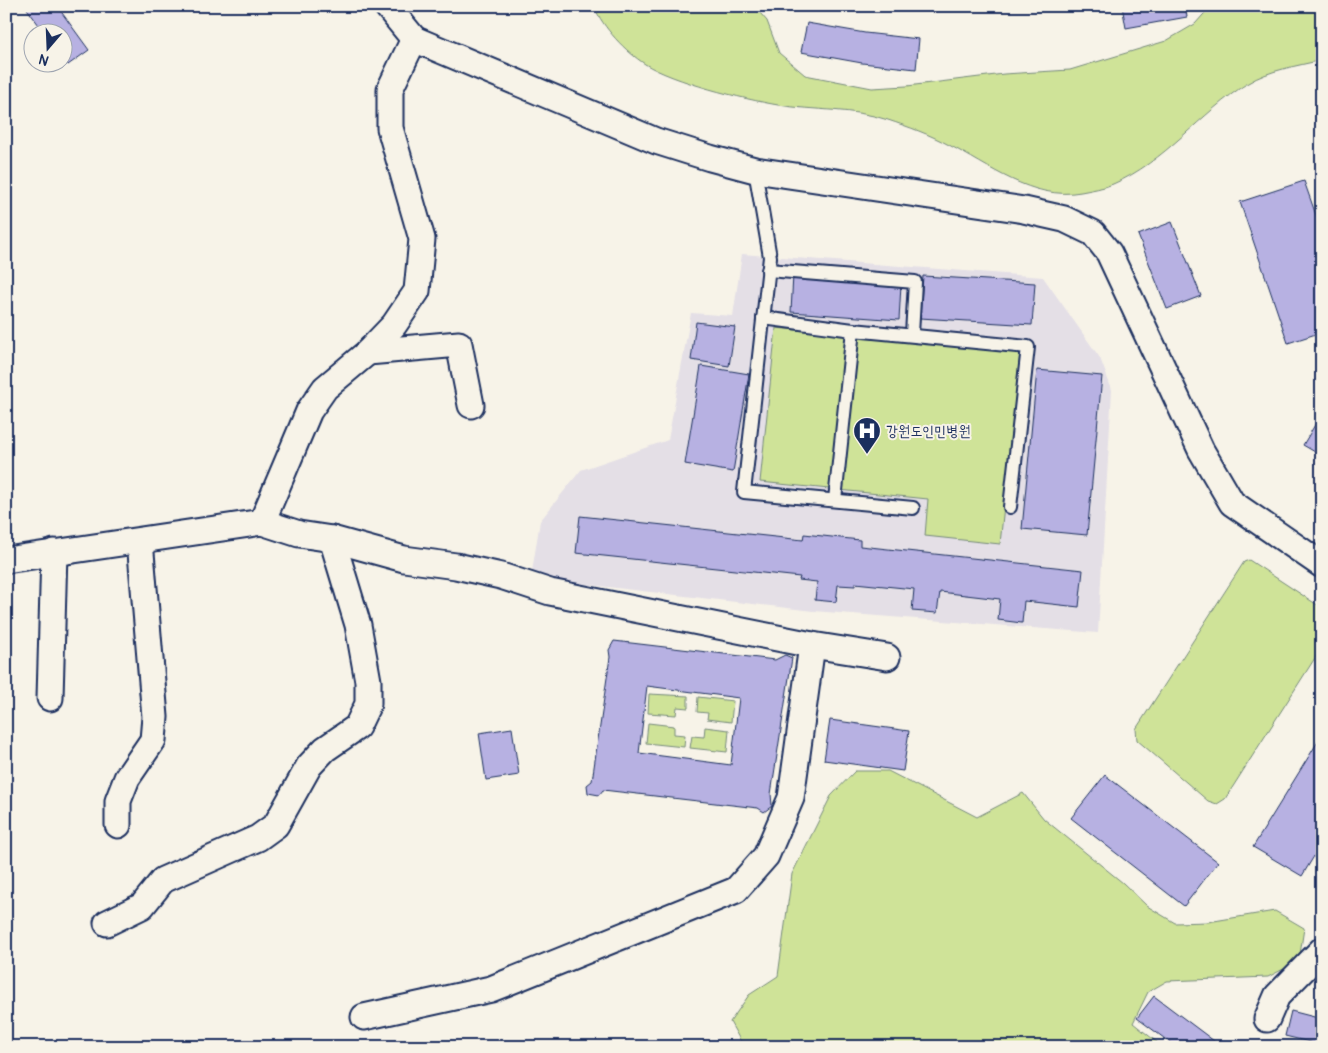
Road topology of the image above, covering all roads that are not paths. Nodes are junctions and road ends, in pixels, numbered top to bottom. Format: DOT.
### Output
graph roads {
  1 [pos="387,6"];
  2 [pos="414,39"];
  3 [pos="755,170"];
  4 [pos="768,270"];
  5 [pos="763,318"];
  6 [pos="853,330"];
  7 [pos="912,334"];
  8 [pos="368,352"];
  9 [pos="470,405"];
  10 [pos="835,500"];
  11 [pos="1010,507"];
  12 [pos="913,508"];
  13 [pos="262,522"];
  14 [pos="332,539"];
  15 [pos="140,541"];
  16 [pos="54,552"];
  17 [pos="6,560"];
  18 [pos="1322,565"];
  19 [pos="812,645"];
  20 [pos="887,657"];
  21 [pos="50,698"];
  22 [pos="118,824"];
  23 [pos="107,923"];
  24 [pos="1322,950"];
  25 [pos="364,1017"];
  26 [pos="1267,1019"];
  1 -- 2 [label="street"];
  2 -- 3 [label="street"];
  2 -- 8 [label="street"];
  3 -- 4 [label="lane"];
  3 -- 18 [label="street"];
  4 -- 5 [label="lane"];
  4 -- 7 [label="lane"];
  5 -- 6 [label="lane"];
  5 -- 10 [label="lane"];
  6 -- 7 [label="lane"];
  6 -- 10 [label="lane"];
  7 -- 11 [label="lane"];
  8 -- 9 [label="street"];
  8 -- 13 [label="street"];
  10 -- 12 [label="lane"];
  13 -- 14 [label="street"];
  13 -- 15 [label="street"];
  14 -- 19 [label="street"];
  14 -- 23 [label="street"];
  15 -- 16 [label="street"];
  15 -- 22 [label="street"];
  16 -- 17 [label="street"];
  16 -- 21 [label="street"];
  19 -- 20 [label="street"];
  19 -- 25 [label="street"];
  24 -- 26 [label="street"];
}
